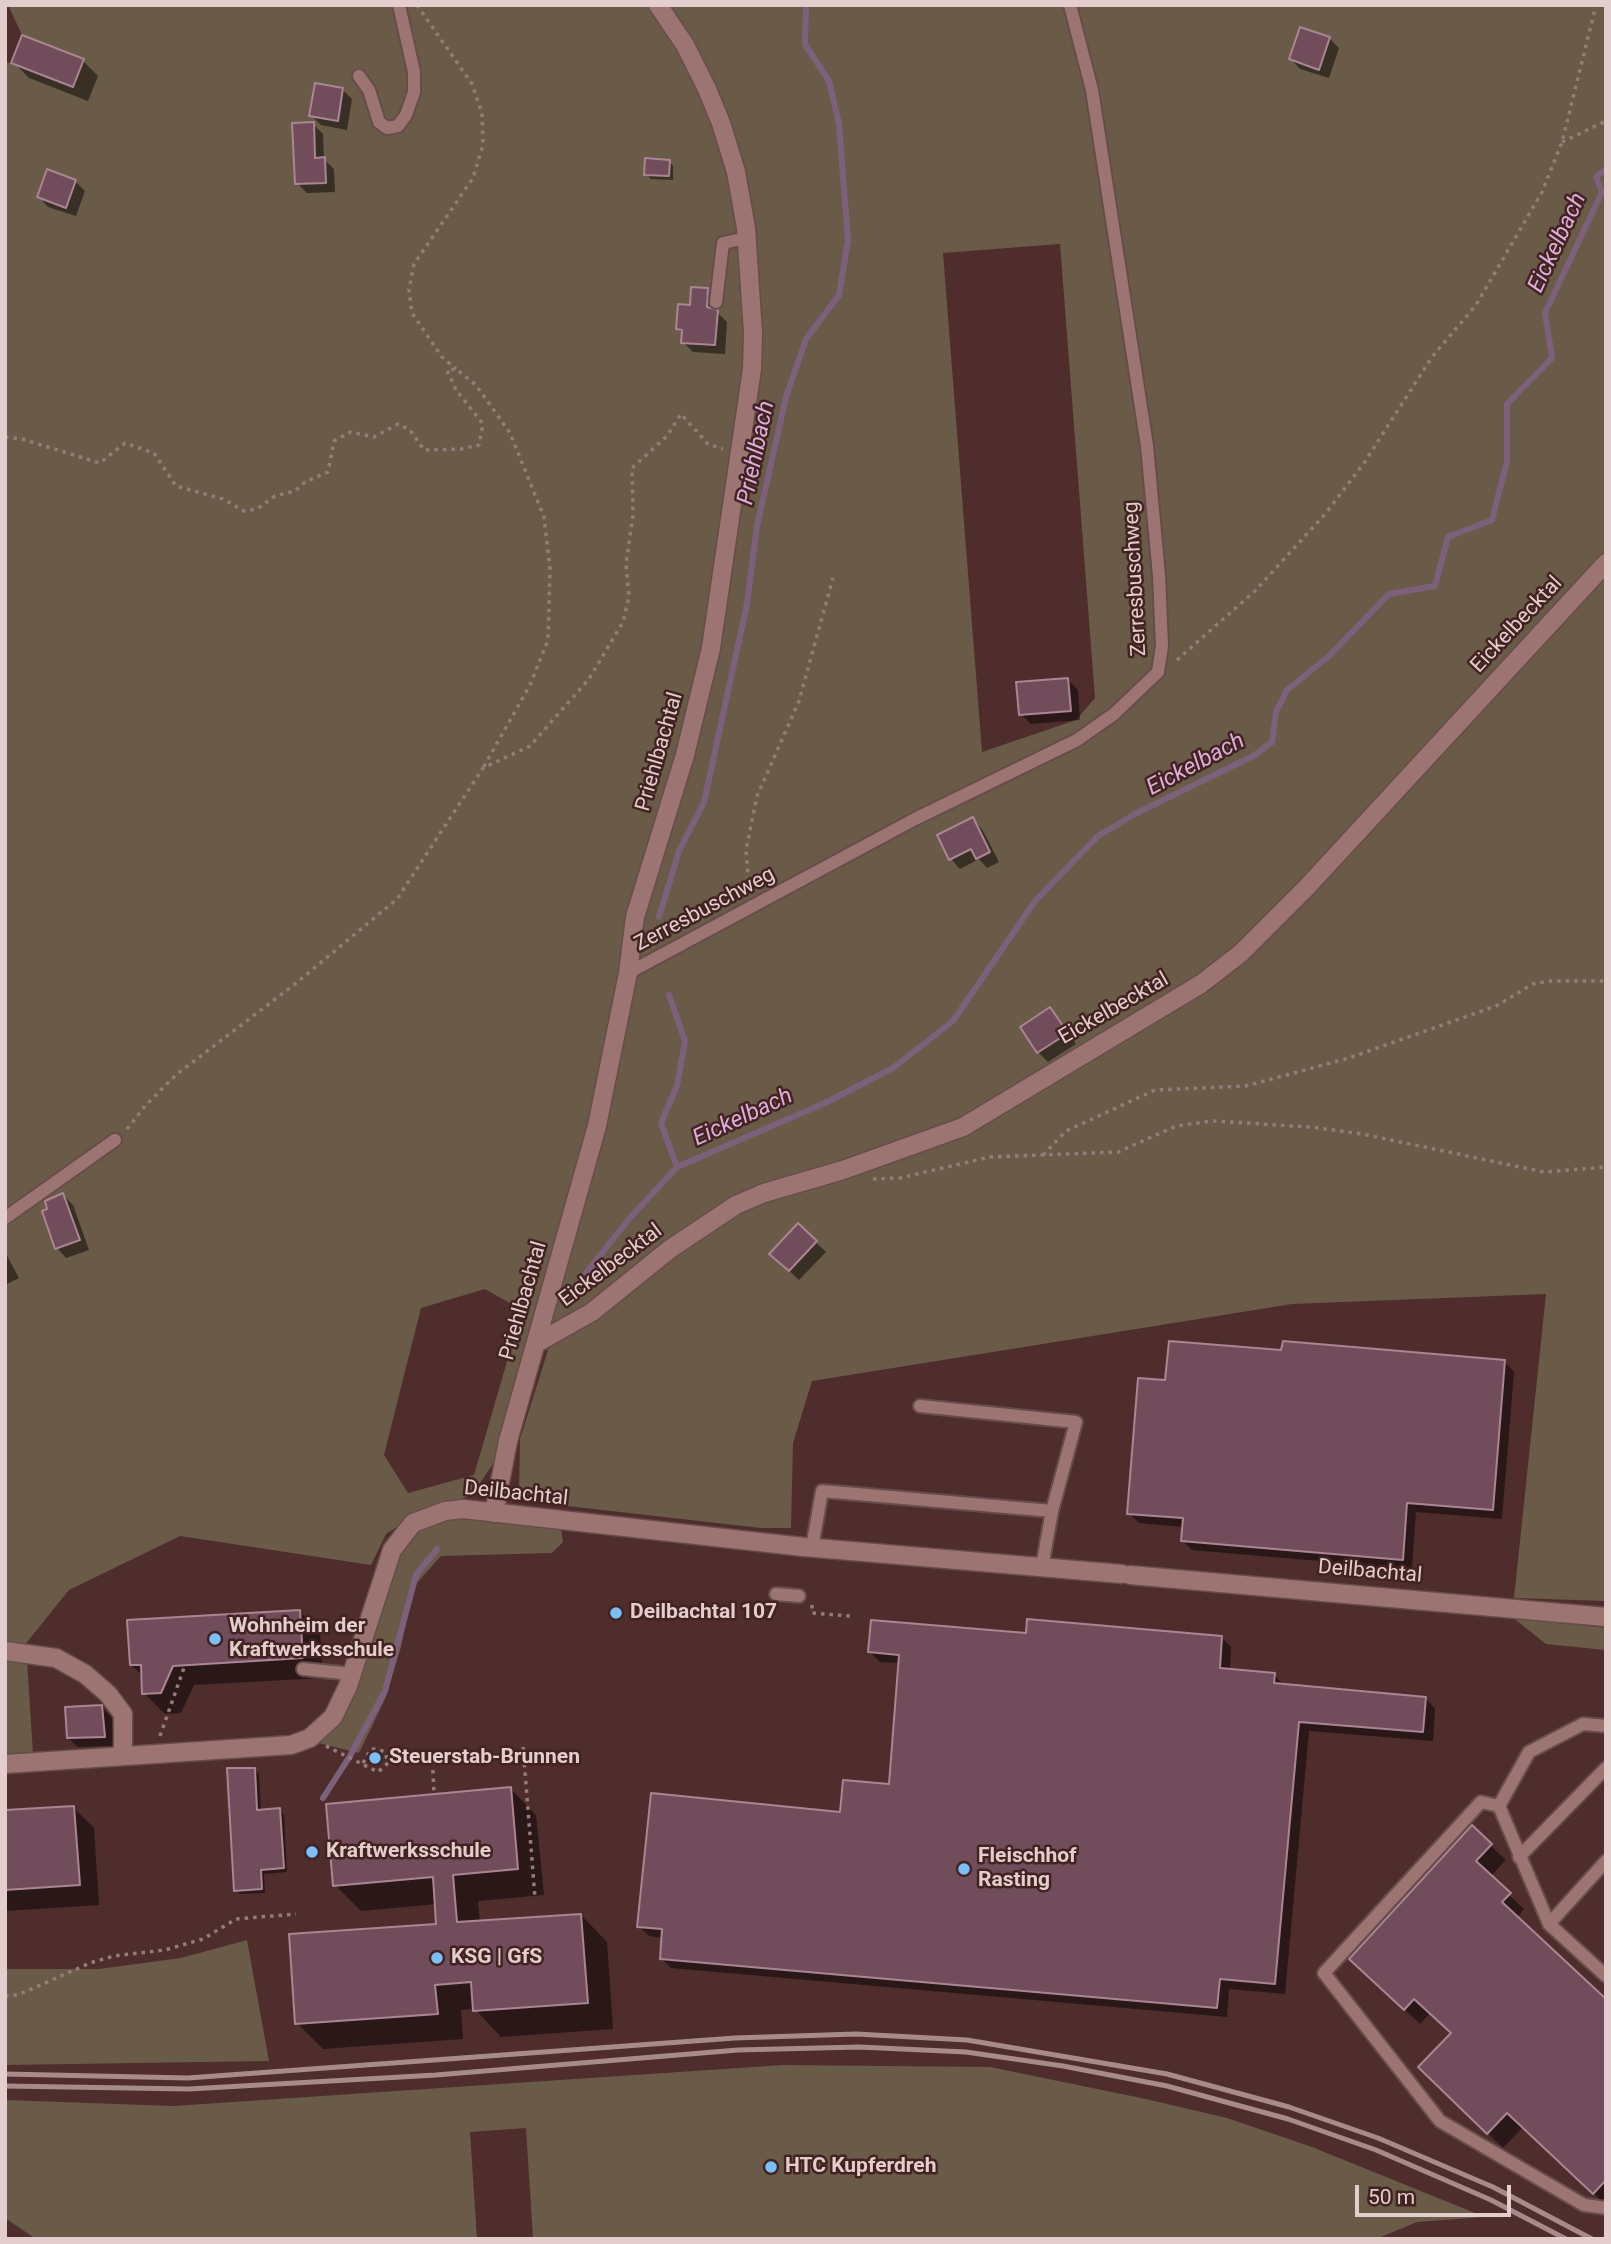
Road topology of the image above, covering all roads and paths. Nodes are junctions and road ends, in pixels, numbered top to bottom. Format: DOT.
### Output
graph roads {
  1 [pos="399,5"];
  2 [pos="417,5"];
  3 [pos="658,5"];
  4 [pos="1070,5"];
  5 [pos="1596,5"];
  6 [pos="359,76"];
  7 [pos="1606,121"];
  8 [pos="1562,142"];
  9 [pos="747,237"];
  10 [pos="716,302"];
  11 [pos="456,369"];
  12 [pos="5,437"];
  13 [pos="738,453"];
  14 [pos="1606,563"];
  15 [pos="833,578"];
  16 [pos="1158,672"];
  17 [pos="482,768"];
  18 [pos="751,908"];
  19 [pos="628,973"];
  20 [pos="1606,981"];
  21 [pos="115,1140"];
  22 [pos="1043,1155"];
  23 [pos="1606,1167"];
  24 [pos="843,1170"];
  25 [pos="5,1218"];
  26 [pos="537,1343"];
  27 [pos="920,1406"];
  28 [pos="1052,1511"];
  29 [pos="494,1513"];
  30 [pos="812,1548"];
  31 [pos="1042,1567"];
  32 [pos="776,1594"];
  33 [pos="799,1596"];
  34 [pos="813,1603"];
  35 [pos="850,1616"];
  36 [pos="1606,1617"];
  37 [pos="5,1651"];
  38 [pos="186,1665"];
  39 [pos="303,1669"];
  40 [pos="352,1674"];
  41 [pos="1606,1726"];
  42 [pos="523,1747"];
  43 [pos="337,1751"];
  44 [pos="432,1753"];
  45 [pos="153,1754"];
  46 [pos="123,1756"];
  47 [pos="433,1761"];
  48 [pos="363,1763"];
  49 [pos="388,1763"];
  50 [pos="5,1765"];
  51 [pos="1606,1768"];
  52 [pos="435,1793"];
  53 [pos="1499,1807"];
  54 [pos="1519,1857"];
  55 [pos="1606,1861"];
  56 [pos="535,1898"];
  57 [pos="296,1914"];
  58 [pos="1549,1924"];
  59 [pos="1606,1976"];
  60 [pos="5,1996"];
  61 [pos="1606,2208"];
  1 -- 6 [label="lane"];
  2 -- 11 [label="path"];
  3 -- 9 [label="street, Priehlbachtal"];
  4 -- 16 [label="lane, Zerresbuschweg"];
  5 -- 8 [label="path"];
  7 -- 8 [label="path"];
  8 -- 16 [label="path"];
  9 -- 10 [label="lane"];
  9 -- 13 [label="street, Priehlbachtal"];
  11 -- 12 [label="path"];
  11 -- 17 [label="path"];
  13 -- 17 [label="path"];
  13 -- 19 [label="street, Priehlbachtal"];
  14 -- 24 [label="street, Eickelbecktal"];
  15 -- 18 [label="path"];
  16 -- 18 [label="lane, Zerresbuschweg"];
  17 -- 21 [label="path"];
  18 -- 19 [label="lane, Zerresbuschweg"];
  19 -- 26 [label="street, Priehlbachtal"];
  20 -- 22 [label="path"];
  21 -- 25 [label="lane"];
  22 -- 23 [label="path"];
  22 -- 24 [label="path"];
  24 -- 26 [label="street, Eickelbecktal"];
  26 -- 29 [label="street, Priehlbachtal"];
  27 -- 28 [label="lane"];
  28 -- 30 [label="lane"];
  28 -- 31 [label="lane"];
  29 -- 30 [label="street, Deilbachtal"];
  29 -- 40 [label="street, Deilbachtal"];
  30 -- 31 [label="street, Deilbachtal"];
  31 -- 36 [label="street, Deilbachtal"];
  32 -- 33 [label="lane"];
  34 -- 35 [label="path"];
  37 -- 46 [label="street"];
  38 -- 45 [label="path"];
  39 -- 40 [label="lane"];
  40 -- 45 [label="street, Deilbachtal"];
  41 -- 53 [label="lane"];
  42 -- 56 [label="path"];
  43 -- 48 [label="path"];
  44 -- 47 [label="path"];
  45 -- 46 [label="street, Deilbachtal"];
  46 -- 50 [label="street, Deilbachtal"];
  47 -- 49 [label="path"];
  47 -- 52 [label="path"];
  48 -- 49 [label="path"];
  48 -- 49 [label="path"];
  51 -- 54 [label="lane"];
  53 -- 54 [label="lane"];
  53 -- 61 [label="lane"];
  54 -- 58 [label="lane"];
  55 -- 58 [label="lane"];
  57 -- 60 [label="path"];
  58 -- 59 [label="lane"];
}
